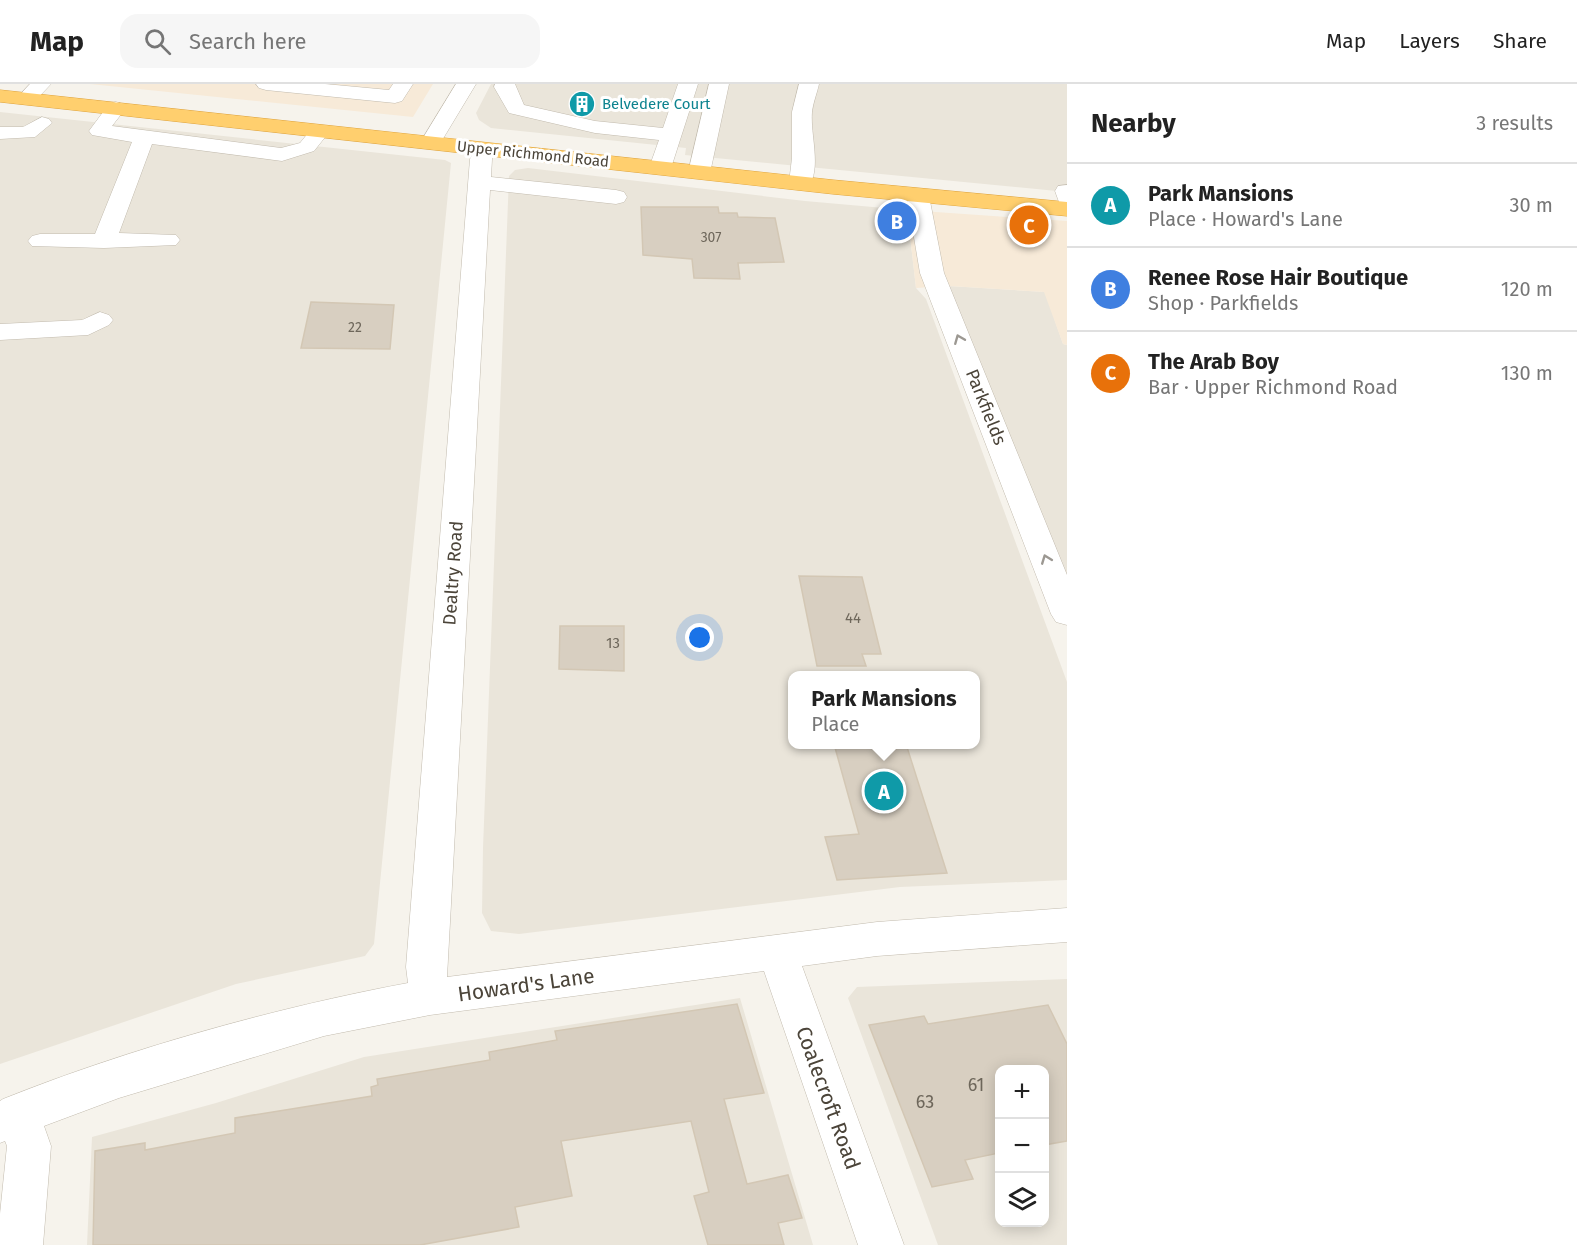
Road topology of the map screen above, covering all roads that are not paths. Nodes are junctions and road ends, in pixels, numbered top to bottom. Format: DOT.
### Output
graph roads {
  1 [pos="41,84"];
  2 [pos="266,84"];
  3 [pos="403,84"];
  4 [pos="466,84"];
  5 [pos="505,84"];
  6 [pos="688,84"];
  7 [pos="718,84"];
  8 [pos="809,84"];
  9 [pos="0,96"];
  10 [pos="26,99"];
  11 [pos="116,108"];
  12 [pos="42,123"];
  13 [pos="320,131"];
  14 [pos="0,133"];
  15 [pos="671,135"];
  16 [pos="145,136"];
  17 [pos="431,143"];
  18 [pos="486,149"];
  19 [pos="660,168"];
  20 [pos="699,172"];
  21 [pos="480,182"];
  22 [pos="800,183"];
  23 [pos="918,196"];
  24 [pos="616,198"];
  25 [pos="1067,199"];
  26 [pos="168,240"];
  27 [pos="40,241"];
  28 [pos="104,241"];
  29 [pos="100,320"];
  30 [pos="0,332"];
  31 [pos="1067,614"];
  32 [pos="1067,925"];
  33 [pos="777,951"];
  34 [pos="430,997"];
  35 [pos="9,1118"];
  36 [pos="20,1245"];
  37 [pos="881,1245"];
  1 -- 10 [label="street"];
  2 -- 3 [label="street"];
  4 -- 17 [label="street"];
  5 -- 15 [label="street"];
  6 -- 15 [label="street"];
  7 -- 20 [label="street"];
  8 -- 22 [label="street"];
  9 -- 10 [label="highway, Upper Richmond Road"];
  10 -- 11 [label="highway, Upper Richmond Road"];
  11 -- 13 [label="highway, Upper Richmond Road"];
  11 -- 16 [label="street"];
  12 -- 14 [label="street"];
  13 -- 16 [label="street"];
  13 -- 17 [label="highway, Upper Richmond Road"];
  15 -- 19 [label="street"];
  16 -- 28 [label="street"];
  17 -- 18 [label="highway, Upper Richmond Road"];
  18 -- 19 [label="highway, Upper Richmond Road"];
  18 -- 21 [label="street, Dealtry Road"];
  19 -- 20 [label="highway, Upper Richmond Road"];
  20 -- 22 [label="highway, Upper Richmond Road"];
  21 -- 24 [label="street"];
  21 -- 34 [label="street, Dealtry Road"];
  22 -- 23 [label="highway, Upper Richmond Road"];
  23 -- 25 [label="highway, Upper Richmond Road"];
  31 -- 23 [label="street, Parkfields, one-way"];
  26 -- 28 [label="street"];
  27 -- 28 [label="street"];
  29 -- 30 [label="street"];
  32 -- 33 [label="street, Howard's Lane"];
  33 -- 34 [label="street, Howard's Lane"];
  33 -- 37 [label="street, Coalecroft Road"];
  34 -- 35 [label="street, Howard's Lane"];
  35 -- 36 [label="street"];
}
